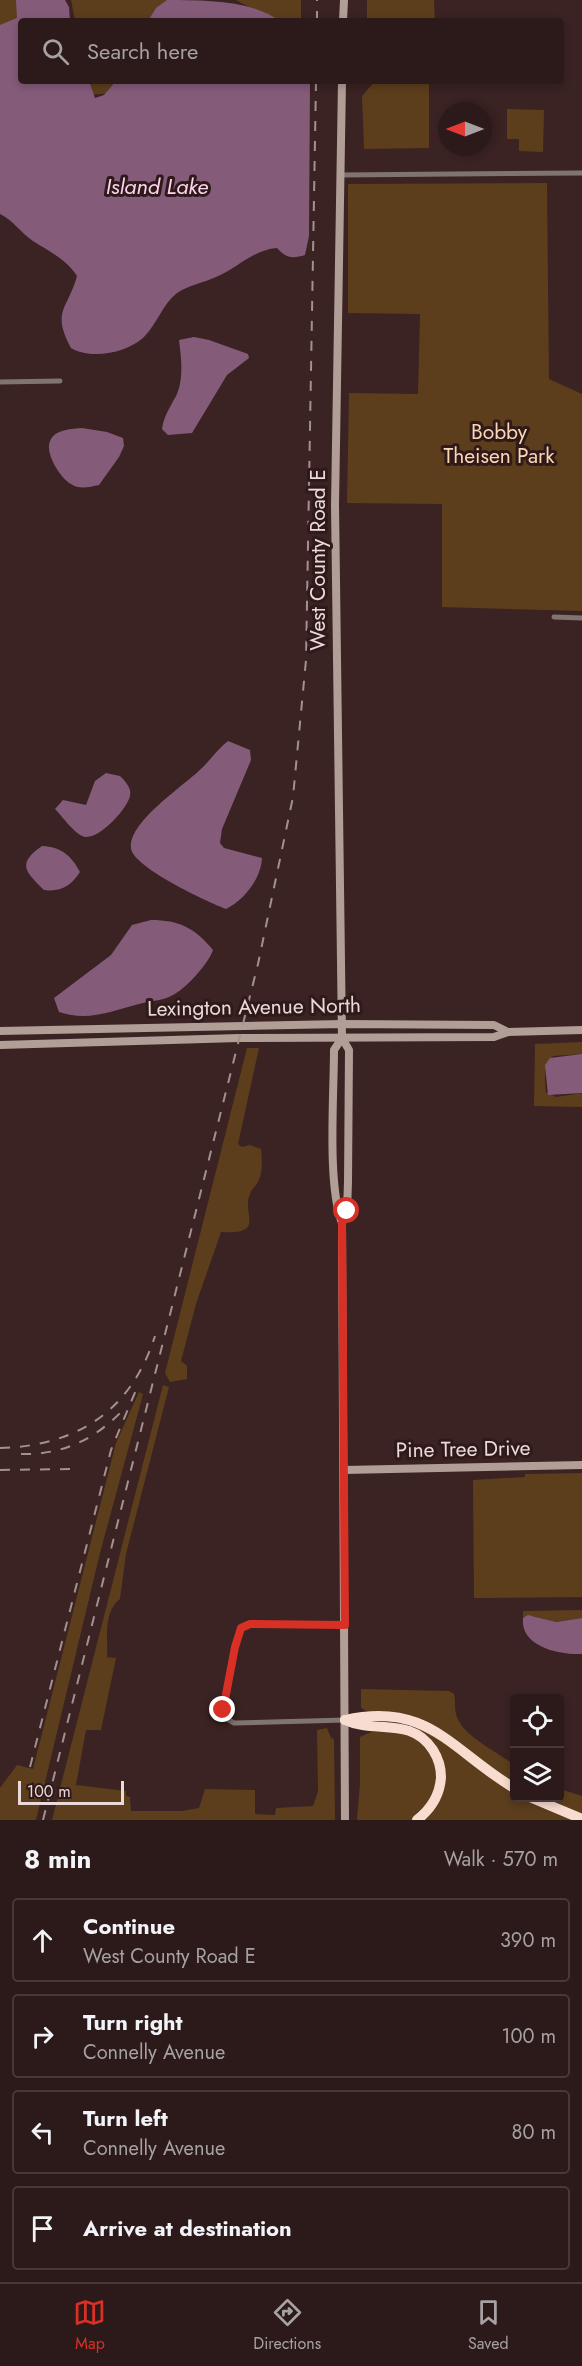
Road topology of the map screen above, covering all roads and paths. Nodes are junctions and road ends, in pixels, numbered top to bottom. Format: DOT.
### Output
graph roads {
  1 [pos="344,0"];
  2 [pos="343,18"];
  3 [pos="342,84"];
  4 [pos="582,173"];
  5 [pos="340,175"];
  6 [pos="60,381"];
  7 [pos="0,382"];
  8 [pos="554,617"];
  9 [pos="582,618"];
  10 [pos="342,1024"];
  11 [pos="582,1030"];
  12 [pos="0,1031"];
  13 [pos="508,1032"];
  14 [pos="342,1038"];
  15 [pos="0,1045"];
  16 [pos="342,1223"];
  17 [pos="582,1464"];
  18 [pos="344,1470"];
  19 [pos="345,1625"];
  20 [pos="345,1720"];
  21 [pos="510,1785"];
  22 [pos="543,1802"];
  23 [pos="345,1817"];
  24 [pos="582,1819"];
  25 [pos="417,1820"];
  1 -- 2 [label="street"];
  3 -- 5 [label="street, West County Road E"];
  4 -- 5 [label="street"];
  5 -- 10 [label="street, West County Road E"];
  6 -- 7 [label="street"];
  8 -- 9 [label="street"];
  10 -- 12 [label="street, Lexington Avenue North"];
  10 -- 13 [label="street, Lexington Avenue North"];
  10 -- 14 [label="street, West County Road E"];
  11 -- 13 [label="street, Lexington Avenue North"];
  13 -- 14 [label="street, Lexington Avenue North"];
  14 -- 15 [label="street, Lexington Avenue North"];
  14 -- 16 [label="street, West County Road E"];
  14 -- 16 [label="street, West County Road E"];
  16 -- 18 [label="street, West County Road E"];
  17 -- 18 [label="street, Pine Tree Drive"];
  18 -- 19 [label="street, West County Road E"];
  19 -- 20 [label="street, West County Road E"];
  19 -- 20 [label="street"];
  20 -- 21 [label="highway"];
  20 -- 23 [label="street, West County Road E"];
  20 -- 25 [label="highway"];
  22 -- 24 [label="highway"];
}
